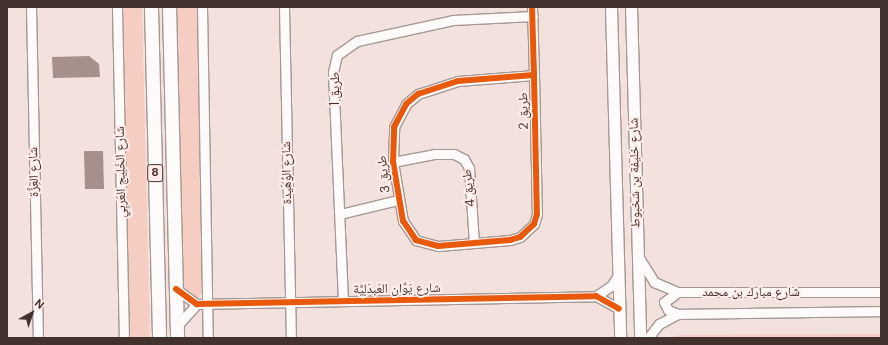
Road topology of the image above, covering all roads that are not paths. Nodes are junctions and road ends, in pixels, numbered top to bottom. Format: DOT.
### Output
graph roads {
  1 [pos="31,7"];
  2 [pos="116,7"];
  3 [pos="151,7"];
  4 [pos="169,7"];
  5 [pos="202,7"];
  6 [pos="284,7"];
  7 [pos="611,7"];
  8 [pos="631,7"];
  9 [pos="532,11"];
  10 [pos="534,75"];
  11 [pos="393,162"];
  12 [pos="398,200"];
  13 [pos="340,214"];
  14 [pos="537,214"];
  15 [pos="474,243"];
  16 [pos="638,256"];
  17 [pos="619,274"];
  18 [pos="176,289"];
  19 [pos="678,292"];
  20 [pos="881,292"];
  21 [pos="596,296"];
  22 [pos="343,301"];
  23 [pos="290,302"];
  24 [pos="196,304"];
  25 [pos="207,304"];
  26 [pos="619,309"];
  27 [pos="881,311"];
  28 [pos="678,314"];
  29 [pos="177,332"];
  30 [pos="38,338"];
  31 [pos="124,338"];
  32 [pos="159,338"];
  33 [pos="208,338"];
  34 [pos="291,338"];
  35 [pos="620,338"];
  36 [pos="640,338"];
  37 [pos="648,338"];
  1 -- 30 [label="street, شارع العِزَّة"];
  2 -- 31 [label="street, شارع الخَلِيج العَربِي"];
  3 -- 32 [label="highway, 8"];
  4 -- 18 [label="highway, 8"];
  5 -- 25 [label="street"];
  6 -- 23 [label="street, شارع الوُهَيدة"];
  7 -- 17 [label="main road, شارع خليفة بن شخبوط"];
  8 -- 16 [label="main road, شارع خليفة بن شخبوط"];
  9 -- 10 [label="street, طريق 2"];
  9 -- 13 [label="street, طريق 1"];
  10 -- 11 [label="street, طريق 3"];
  10 -- 14 [label="street, طريق 2"];
  11 -- 12 [label="street, طريق 3"];
  11 -- 15 [label="street, طريق 4"];
  12 -- 13 [label="street"];
  12 -- 15 [label="street, طريق 3"];
  13 -- 22 [label="street, طريق 1"];
  14 -- 15 [label="street, طريق 3"];
  16 -- 19 [label="street, شارع مبارك بن محمد"];
  16 -- 36 [label="main road, شارع خليفة بن شخبوط"];
  17 -- 21 [label="street"];
  17 -- 26 [label="main road, شارع خليفة بن شخبوط"];
  18 -- 24 [label="street"];
  18 -- 29 [label="highway, 8"];
  19 -- 20 [label="street, شارع مبارك بن محمد"];
  19 -- 28 [label="street"];
  21 -- 22 [label="street, شارع يَوَّان العَبدَلِيَّة"];
  21 -- 26 [label="street"];
  22 -- 23 [label="street, شارع يَوَّان العَبدَلِيَّة"];
  23 -- 25 [label="street, شارع يَوَّان العَبدَلِيَّة"];
  23 -- 34 [label="street, شارع الوُهَيدة"];
  24 -- 25 [label="street, شارع يَوَّان العَبدَلِيَّة"];
  24 -- 29 [label="street"];
  25 -- 33 [label="street"];
  26 -- 35 [label="main road, شارع خليفة بن شخبوط"];
  27 -- 28 [label="street, شارع مبارك بن محمد"];
  28 -- 37 [label="street, شارع مبارك بن محمد"];
}
